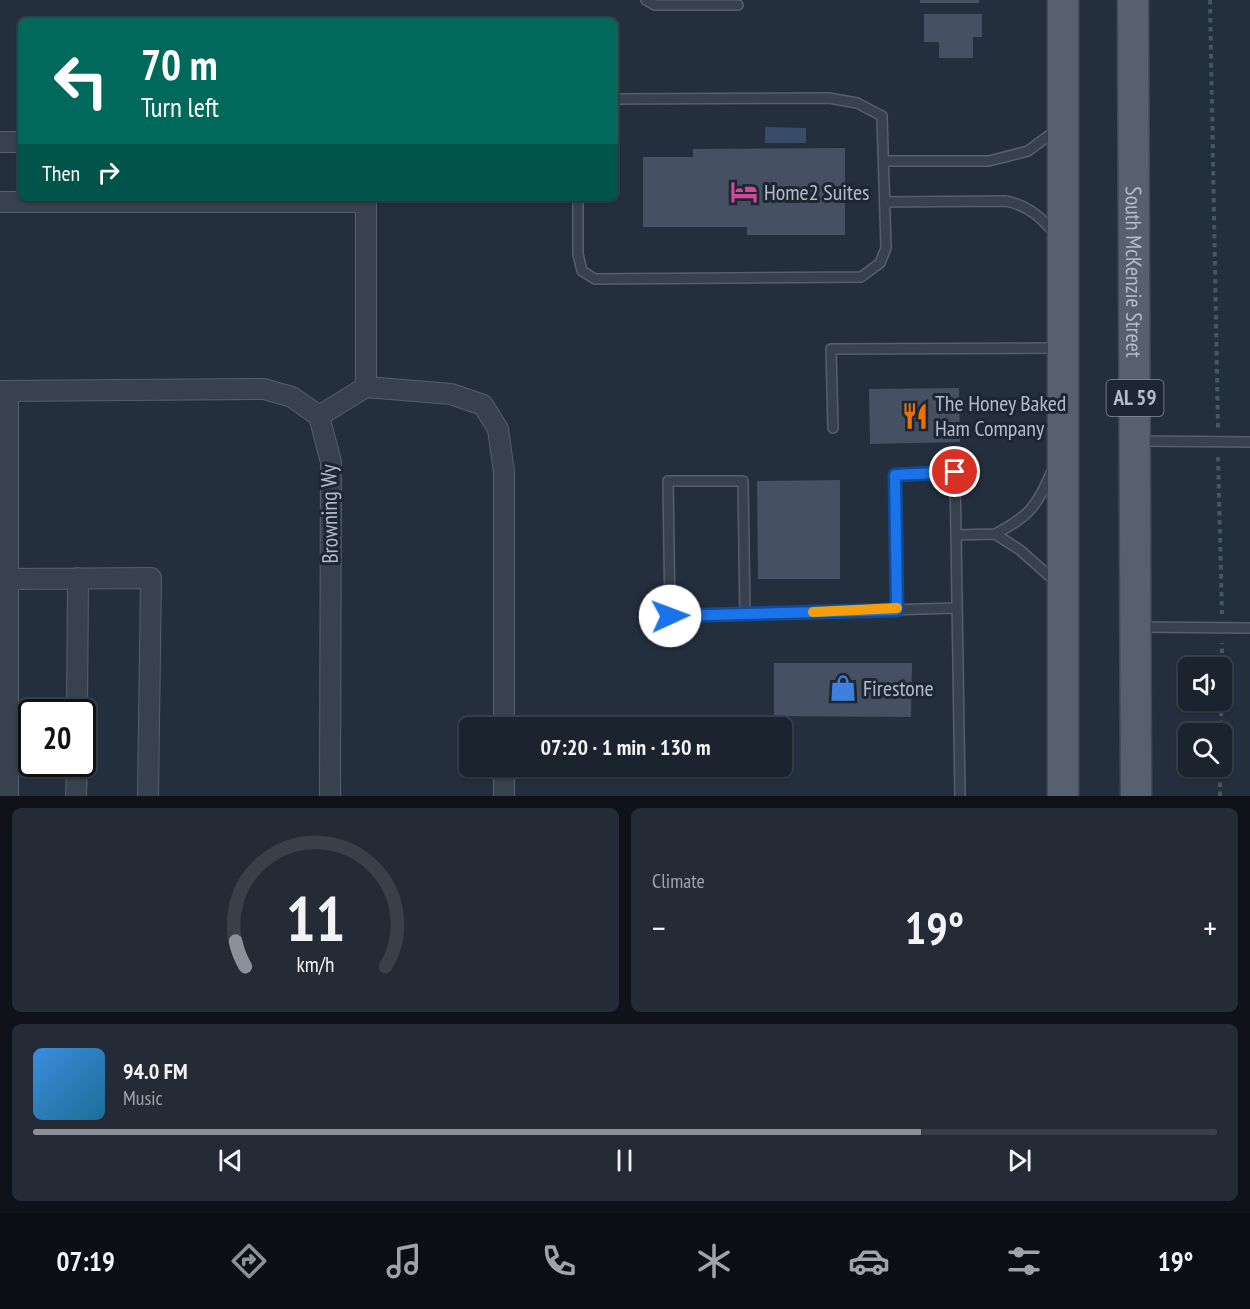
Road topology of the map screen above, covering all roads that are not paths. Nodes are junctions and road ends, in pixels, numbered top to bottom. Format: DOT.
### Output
graph roads {
  1 [pos="646,0"];
  2 [pos="1062,0"];
  3 [pos="1133,0"];
  4 [pos="738,5"];
  5 [pos="618,99"];
  6 [pos="1063,125"];
  7 [pos="0,142"];
  8 [pos="18,142"];
  9 [pos="884,161"];
  10 [pos="183,201"];
  11 [pos="366,201"];
  12 [pos="578,201"];
  13 [pos="0,202"];
  14 [pos="885,202"];
  15 [pos="1063,243"];
  16 [pos="1063,348"];
  17 [pos="366,387"];
  18 [pos="4,390"];
  19 [pos="319,416"];
  20 [pos="833,428"];
  21 [pos="1135,441"];
  22 [pos="1250,442"];
  23 [pos="1063,448"];
  24 [pos="995,534"];
  25 [pos="956,535"];
  26 [pos="78,578"];
  27 [pos="8,579"];
  28 [pos="1063,591"];
  29 [pos="957,608"];
  30 [pos="897,610"];
  31 [pos="745,614"];
  32 [pos="1136,627"];
  33 [pos="1250,628"];
  34 [pos="77,699"];
  35 [pos="504,717"];
  36 [pos="77,777"];
  37 [pos="504,777"];
  38 [pos="1066,795"];
  39 [pos="8,796"];
  40 [pos="76,796"];
  41 [pos="148,796"];
  42 [pos="330,796"];
  43 [pos="504,796"];
  44 [pos="960,796"];
  45 [pos="1136,796"];
  1 -- 4 [label="lane"];
  2 -- 6 [label="main road"];
  3 -- 21 [label="main road, South McKenzie Street / AL 59"];
  5 -- 9 [label="lane"];
  6 -- 9 [label="lane"];
  6 -- 15 [label="main road"];
  7 -- 8 [label="street"];
  9 -- 14 [label="lane"];
  10 -- 13 [label="street"];
  11 -- 17 [label="street"];
  12 -- 14 [label="lane"];
  14 -- 15 [label="lane"];
  15 -- 16 [label="main road"];
  16 -- 20 [label="lane"];
  16 -- 23 [label="main road"];
  17 -- 19 [label="street"];
  17 -- 35 [label="street"];
  18 -- 19 [label="street"];
  18 -- 27 [label="street"];
  19 -- 42 [label="street, Browning Wy"];
  21 -- 22 [label="lane"];
  21 -- 32 [label="main road, South McKenzie Street / AL 59"];
  23 -- 24 [label="lane"];
  23 -- 28 [label="main road"];
  24 -- 25 [label="lane"];
  24 -- 28 [label="lane"];
  25 -- 29 [label="lane"];
  25 -- 30 [label="lane"];
  26 -- 27 [label="street"];
  26 -- 34 [label="street"];
  26 -- 41 [label="street"];
  27 -- 39 [label="street"];
  28 -- 38 [label="main road"];
  29 -- 30 [label="lane"];
  29 -- 44 [label="lane"];
  30 -- 31 [label="lane"];
  31 -- 31 [label="lane"];
  32 -- 33 [label="lane"];
  32 -- 45 [label="main road, South McKenzie Street / AL 59"];
  36 -- 40 [label="street"];
  37 -- 43 [label="street"];
}
